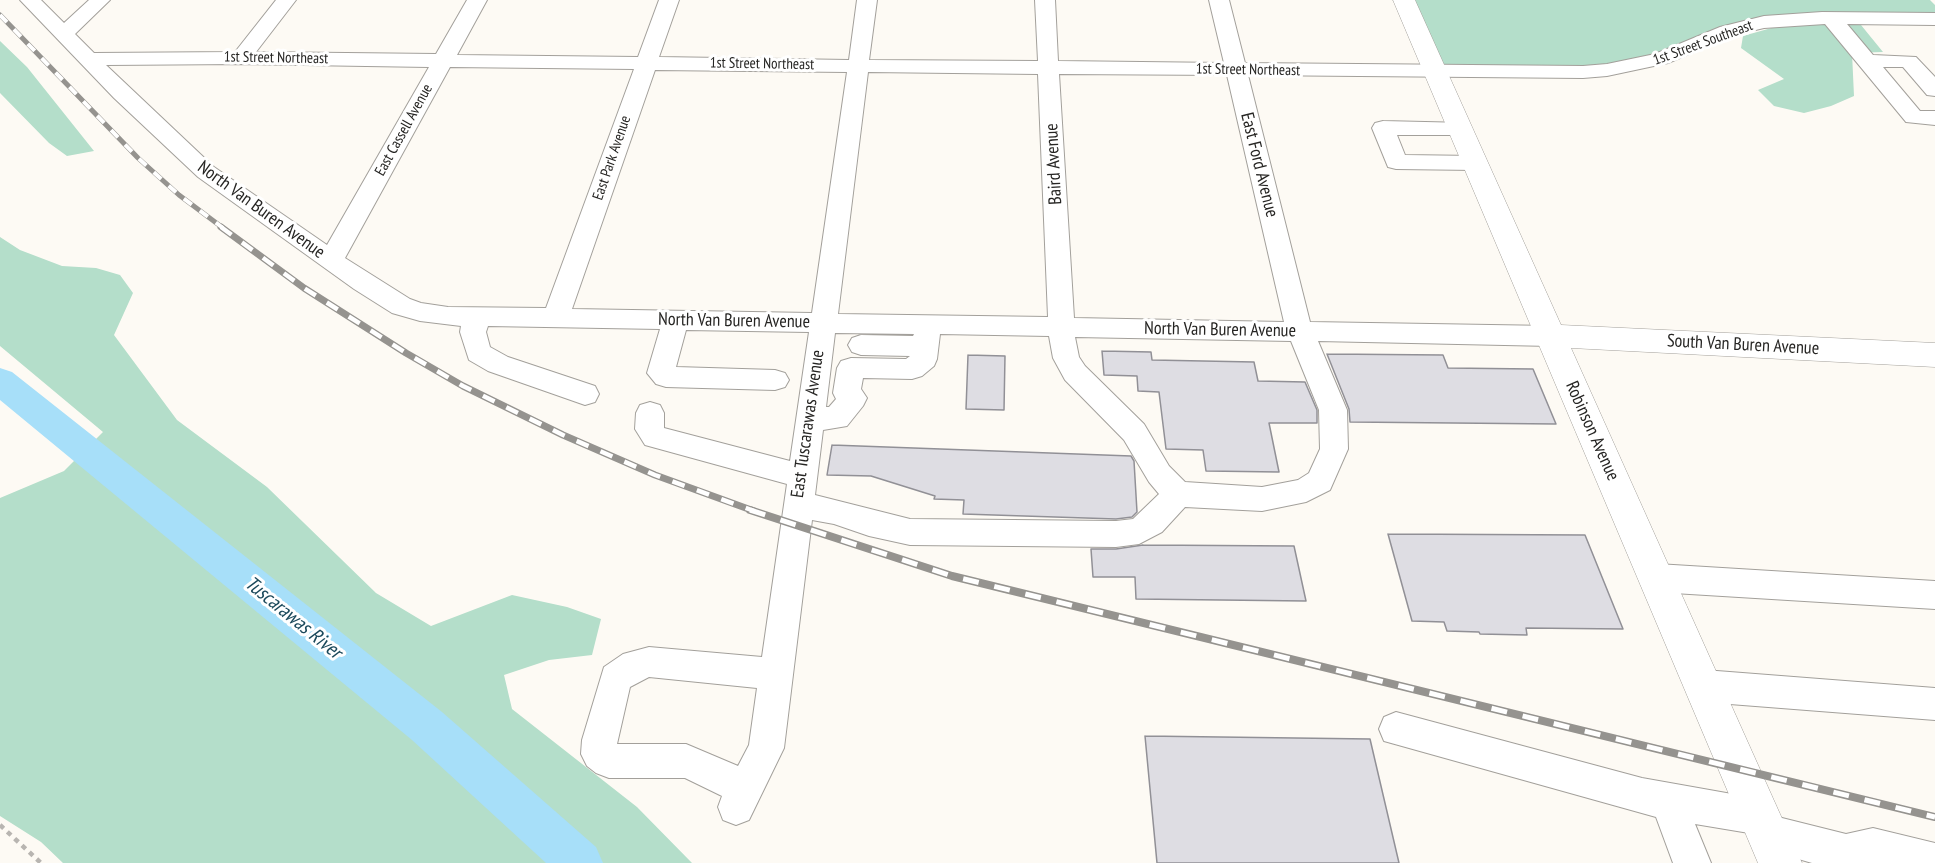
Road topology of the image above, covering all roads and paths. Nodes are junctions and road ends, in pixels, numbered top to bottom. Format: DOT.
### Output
graph roads {
  1 [pos="30,0"];
  2 [pos="100,0"];
  3 [pos="286,0"];
  4 [pos="477,0"];
  5 [pos="669,0"];
  6 [pos="867,0"];
  7 [pos="1046,0"];
  8 [pos="1219,0"];
  9 [pos="1404,0"];
  10 [pos="1831,18"];
  11 [pos="1935,20"];
  12 [pos="64,34"];
  13 [pos="242,58"];
  14 [pos="89,59"];
  15 [pos="442,61"];
  16 [pos="1867,61"];
  17 [pos="646,63"];
  18 [pos="858,66"];
  19 [pos="1049,68"];
  20 [pos="1236,70"];
  21 [pos="1434,72"];
  22 [pos="1935,90"];
  23 [pos="1935,118"];
  24 [pos="1460,128"];
  25 [pos="1475,163"];
  26 [pos="331,260"];
  27 [pos="477,316"];
  28 [pos="556,317"];
  29 [pos="676,319"];
  30 [pos="822,323"];
  31 [pos="1063,328"];
  32 [pos="1299,330"];
  33 [pos="926,336"];
  34 [pos="1551,336"];
  35 [pos="859,353"];
  36 [pos="1935,355"];
  37 [pos="817,360"];
  38 [pos="776,380"];
  39 [pos="585,394"];
  40 [pos="650,413"];
  41 [pos="809,419"];
  42 [pos="799,491"];
  43 [pos="1178,494"];
  44 [pos="1657,578"];
  45 [pos="1935,596"];
  46 [pos="775,674"];
  47 [pos="1704,686"];
  48 [pos="1935,704"];
  49 [pos="1396,729"];
  50 [pos="1668,801"];
  51 [pos="0,825"];
  52 [pos="1769,838"];
  53 [pos="1935,862"];
  54 [pos="41,863"];
  55 [pos="1692,863"];
  1 -- 12 [label="street, North Van Buren Avenue"];
  2 -- 12 [label="street"];
  3 -- 13 [label="street"];
  4 -- 15 [label="street, East Cassell Avenue"];
  5 -- 17 [label="street, East Park Avenue"];
  6 -- 18 [label="street, East Tuscarawas Avenue"];
  7 -- 19 [label="street, Baird Avenue"];
  8 -- 20 [label="street, East Ford Avenue"];
  9 -- 21 [label="main road, Robinson Avenue"];
  10 -- 11 [label="street, 1st Street Southeast"];
  10 -- 16 [label="street"];
  10 -- 21 [label="street, 1st Street Southeast"];
  12 -- 14 [label="street, North Van Buren Avenue"];
  13 -- 14 [label="street, 1st Street Northeast"];
  13 -- 15 [label="street, 1st Street Northeast"];
  14 -- 26 [label="street, North Van Buren Avenue"];
  15 -- 17 [label="street, 1st Street Northeast"];
  15 -- 26 [label="street, East Cassell Avenue"];
  16 -- 22 [label="street"];
  16 -- 23 [label="street"];
  17 -- 18 [label="street, 1st Street Northeast"];
  17 -- 28 [label="street, East Park Avenue"];
  18 -- 19 [label="street, 1st Street Northeast"];
  18 -- 30 [label="street, East Tuscarawas Avenue"];
  19 -- 20 [label="street, 1st Street Northeast"];
  19 -- 31 [label="street, Baird Avenue"];
  20 -- 21 [label="street, 1st Street Northeast"];
  20 -- 32 [label="street, East Ford Avenue"];
  21 -- 24 [label="main road, Robinson Avenue"];
  24 -- 25 [label="main road, Robinson Avenue"];
  24 -- 25 [label="street"];
  25 -- 34 [label="main road, Robinson Avenue"];
  26 -- 27 [label="street, North Van Buren Avenue"];
  27 -- 28 [label="street, North Van Buren Avenue"];
  27 -- 39 [label="street"];
  28 -- 29 [label="street, North Van Buren Avenue"];
  29 -- 30 [label="street, North Van Buren Avenue"];
  29 -- 38 [label="street"];
  30 -- 35 [label="street, North Van Buren Avenue"];
  30 -- 37 [label="street, East Tuscarawas Avenue"];
  31 -- 32 [label="street, North Van Buren Avenue"];
  31 -- 33 [label="street, North Van Buren Avenue"];
  31 -- 43 [label="street, Baird Avenue"];
  32 -- 34 [label="street, North Van Buren Avenue"];
  32 -- 43 [label="street, East Ford Avenue"];
  33 -- 35 [label="street, North Van Buren Avenue"];
  33 -- 35 [label="street"];
  34 -- 36 [label="main road, South Van Buren Avenue"];
  34 -- 44 [label="main road, Robinson Avenue"];
  35 -- 37 [label="street"];
  35 -- 41 [label="street"];
  37 -- 41 [label="street, East Tuscarawas Avenue"];
  40 -- 42 [label="street"];
  41 -- 42 [label="street, East Tuscarawas Avenue"];
  42 -- 43 [label="street"];
  42 -- 46 [label="street, East Tuscarawas Avenue"];
  44 -- 45 [label="street"];
  44 -- 47 [label="main road, Robinson Avenue"];
  46 -- 46 [label="street, East Tuscarawas Avenue"];
  47 -- 48 [label="street"];
  47 -- 52 [label="main road, Robinson Avenue"];
  49 -- 50 [label="street"];
  50 -- 52 [label="street"];
  50 -- 55 [label="street"];
  51 -- 54 [label="path"];
  52 -- 53 [label="street"];
}
